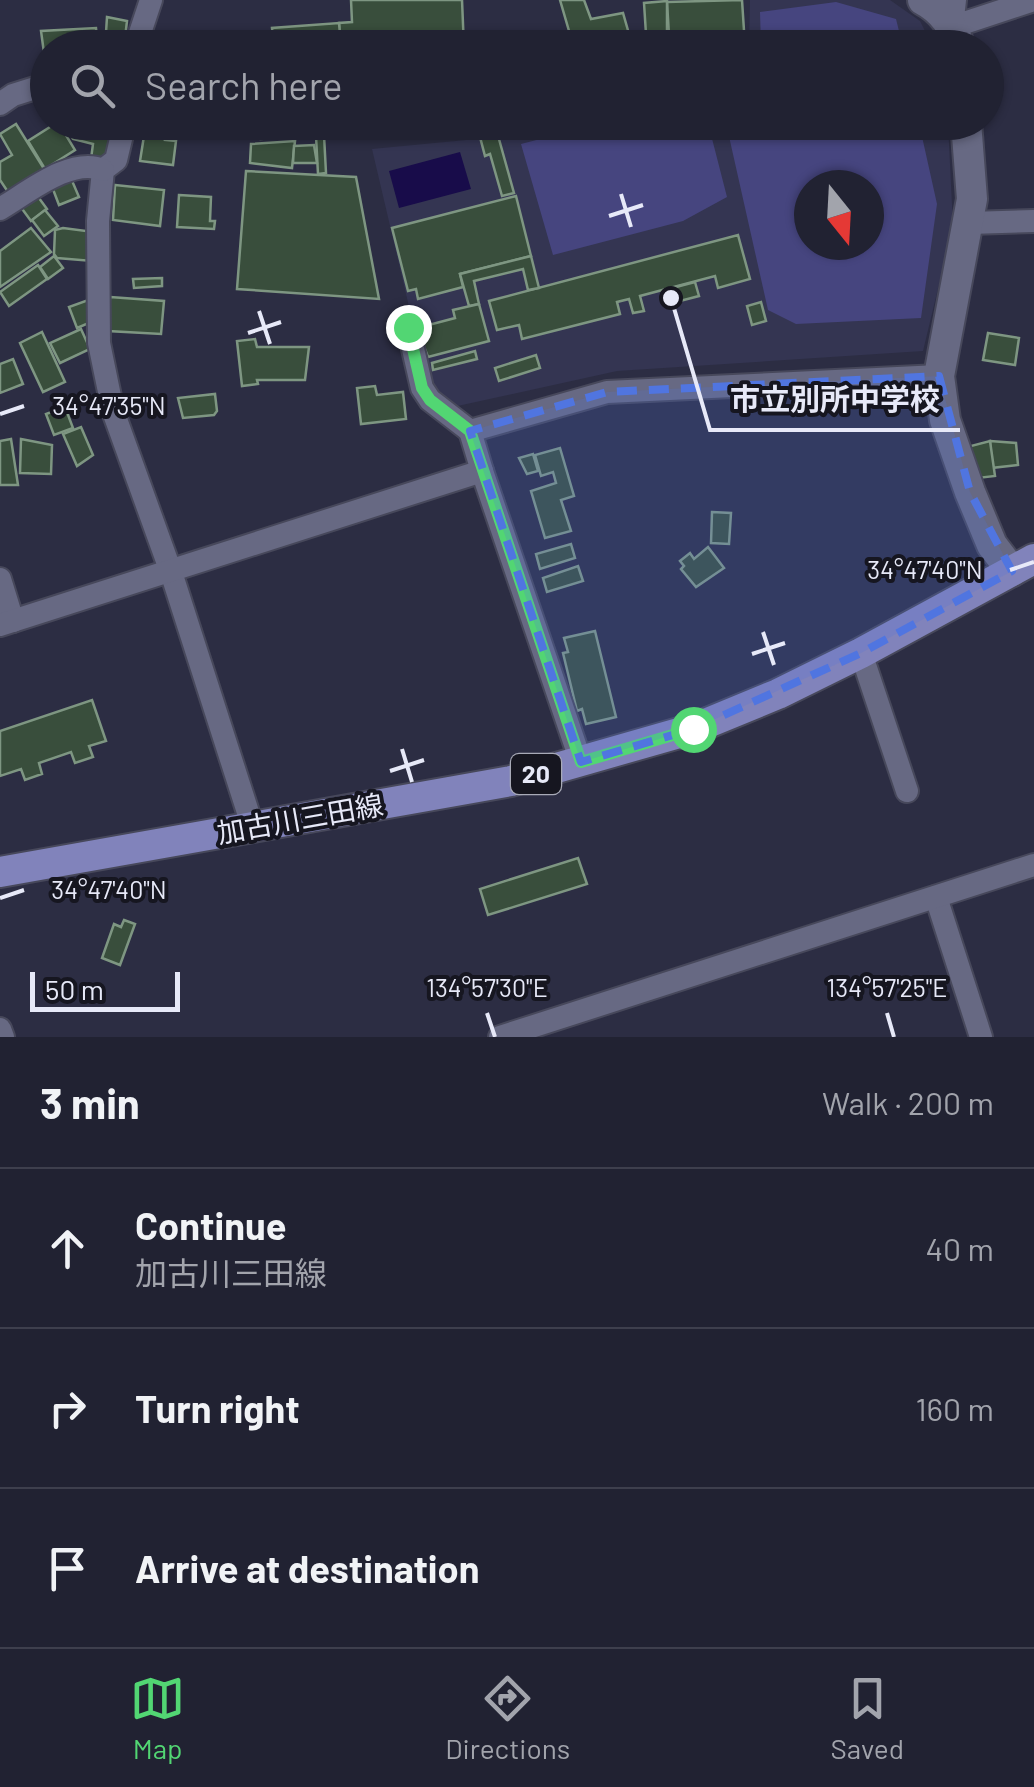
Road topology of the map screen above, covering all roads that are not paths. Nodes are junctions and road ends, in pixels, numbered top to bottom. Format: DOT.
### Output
graph roads {
  1 [pos="151,0"];
  2 [pos="923,0"];
  3 [pos="1034,0"];
  4 [pos="956,25"];
  5 [pos="140,30"];
  6 [pos="30,89"];
  7 [pos="0,104"];
  8 [pos="121,140"];
  9 [pos="967,140"];
  10 [pos="102,170"];
  11 [pos="0,210"];
  12 [pos="1034,221"];
  13 [pos="969,222"];
  14 [pos="408,327"];
  15 [pos="938,376"];
  16 [pos="470,431"];
  17 [pos="482,471"];
  18 [pos="1023,565"];
  19 [pos="171,572"];
  20 [pos="0,579"];
  21 [pos="6,623"];
  22 [pos="861,654"];
  23 [pos="581,762"];
  24 [pos="907,792"];
  25 [pos="254,828"];
  26 [pos="1034,866"];
  27 [pos="0,872"];
  28 [pos="936,897"];
  29 [pos="0,1028"];
  30 [pos="2,1037"];
  31 [pos="500,1037"];
  32 [pos="981,1037"];
  1 -- 5 [label="street"];
  2 -- 4 [label="street"];
  3 -- 4 [label="street"];
  6 -- 7 [label="street"];
  8 -- 10 [label="street"];
  9 -- 13 [label="street"];
  10 -- 11 [label="street"];
  10 -- 19 [label="street"];
  12 -- 13 [label="street"];
  13 -- 15 [label="street"];
  14 -- 16 [label="street"];
  15 -- 16 [label="street"];
  15 -- 18 [label="street"];
  16 -- 17 [label="street"];
  17 -- 19 [label="street"];
  17 -- 23 [label="street"];
  18 -- 22 [label="main road, 加古川三田線 / 20"];
  19 -- 21 [label="street"];
  19 -- 25 [label="street"];
  20 -- 21 [label="street"];
  22 -- 23 [label="main road, 加古川三田線 / 20"];
  22 -- 24 [label="street"];
  23 -- 25 [label="main road, 加古川三田線 / 20"];
  25 -- 27 [label="main road, 加古川三田線 / 20"];
  26 -- 28 [label="street"];
  28 -- 31 [label="street"];
  28 -- 32 [label="street"];
  29 -- 30 [label="street"];
}
